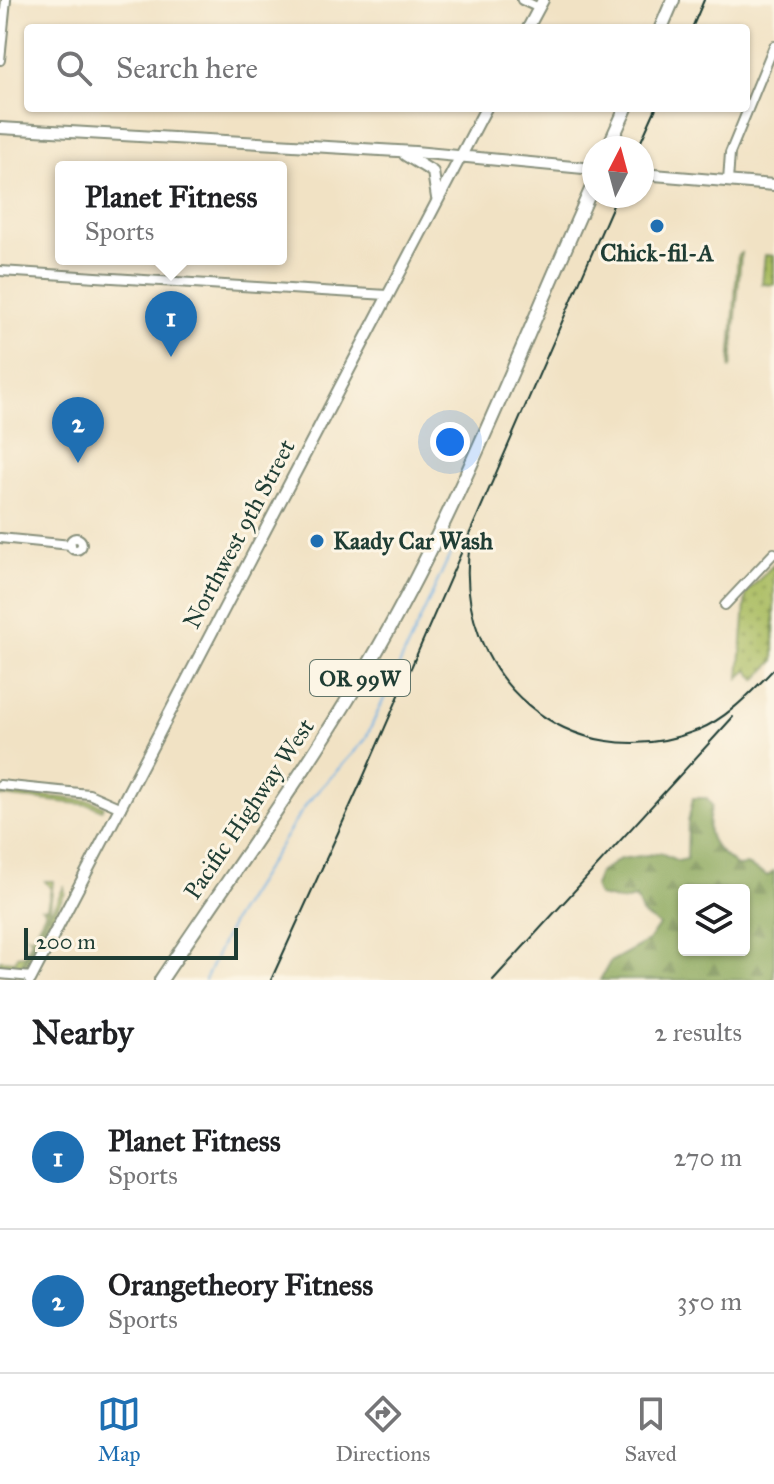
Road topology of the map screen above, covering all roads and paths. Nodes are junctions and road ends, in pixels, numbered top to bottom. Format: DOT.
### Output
graph roads {
  1 [pos="6,0"];
  2 [pos="522,0"];
  3 [pos="673,0"];
  4 [pos="541,4"];
  5 [pos="530,24"];
  6 [pos="663,24"];
  7 [pos="774,46"];
  8 [pos="0,60"];
  9 [pos="750,104"];
  10 [pos="484,112"];
  11 [pos="624,112"];
  12 [pos="747,112"];
  13 [pos="0,128"];
  14 [pos="613,136"];
  15 [pos="384,150"];
  16 [pos="460,155"];
  17 [pos="582,168"];
  18 [pos="654,175"];
  19 [pos="728,181"];
  20 [pos="774,185"];
  21 [pos="437,199"];
  22 [pos="583,208"];
  23 [pos="0,271"];
  24 [pos="387,295"];
  25 [pos="0,538"];
  26 [pos="71,545"];
  27 [pos="774,553"];
  28 [pos="725,605"];
  29 [pos="0,785"];
  30 [pos="121,808"];
  31 [pos="0,974"];
  32 [pos="31,978"];
  33 [pos="161,980"];
  1 -- 8 [label="street"];
  2 -- 4 [label="street"];
  3 -- 6 [label="highway"];
  4 -- 5 [label="main road"];
  7 -- 9 [label="street"];
  10 -- 16 [label="main road, Northwest 9th Street"];
  11 -- 14 [label="highway"];
  12 -- 19 [label="street"];
  13 -- 15 [label="main road"];
  15 -- 16 [label="main road"];
  15 -- 21 [label="main road"];
  16 -- 17 [label="main road"];
  16 -- 21 [label="main road, Northwest 9th Street"];
  18 -- 19 [label="main road"];
  19 -- 20 [label="main road"];
  21 -- 24 [label="main road, Northwest 9th Street"];
  22 -- 33 [label="highway, Pacific Highway West / OR 99W"];
  23 -- 24 [label="street"];
  24 -- 30 [label="main road, Northwest 9th Street"];
  25 -- 26 [label="street"];
  27 -- 28 [label="street"];
  29 -- 30 [label="street"];
  30 -- 32 [label="main road, Northwest 9th Street"];
  31 -- 32 [label="street"];
}
